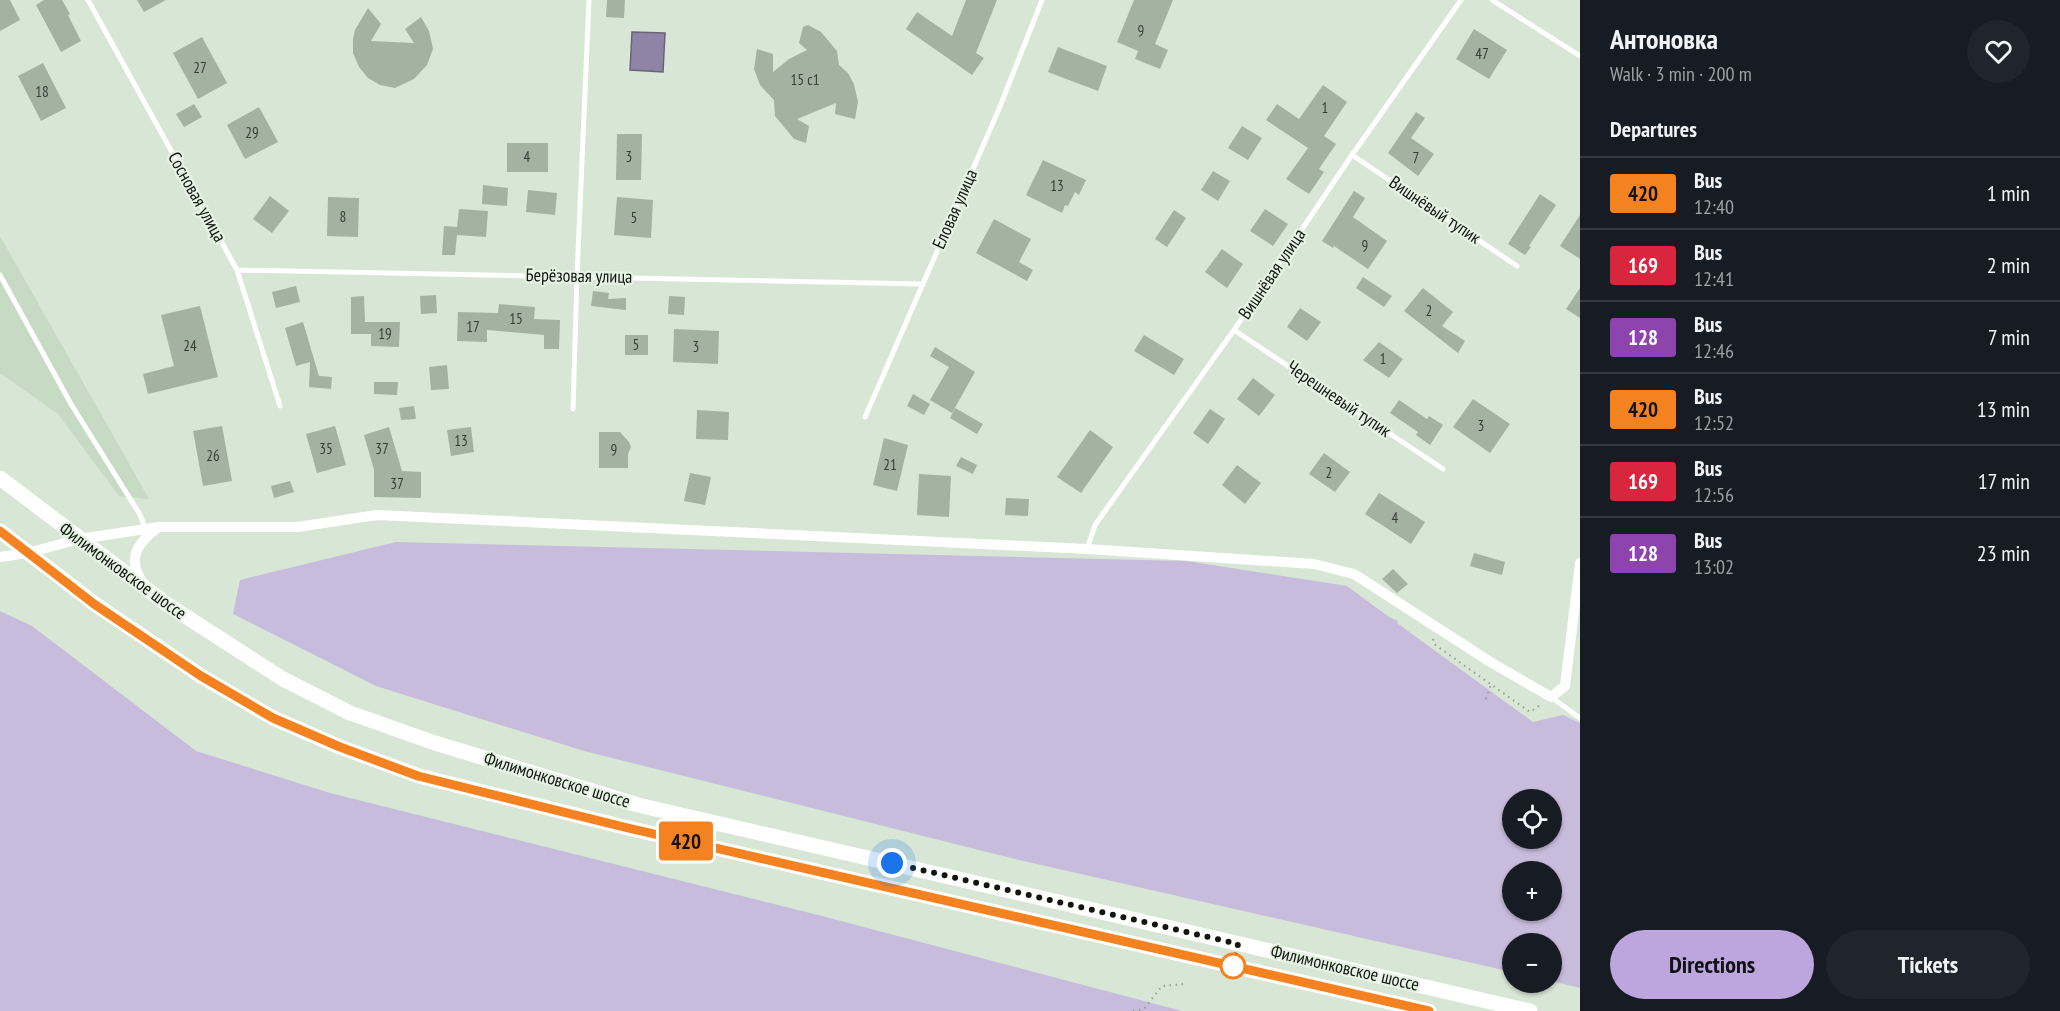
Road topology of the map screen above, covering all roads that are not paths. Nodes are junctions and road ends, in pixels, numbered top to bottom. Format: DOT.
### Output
graph roads {
  1 [pos="88,0"];
  2 [pos="589,0"];
  3 [pos="1042,0"];
  4 [pos="1461,0"];
  5 [pos="1492,0"];
  6 [pos="1580,56"];
  7 [pos="1352,155"];
  8 [pos="1517,266"];
  9 [pos="237,270"];
  10 [pos="0,275"];
  11 [pos="577,276"];
  12 [pos="922,284"];
  13 [pos="1234,330"];
  14 [pos="280,406"];
  15 [pos="573,409"];
  16 [pos="865,417"];
  17 [pos="1443,469"];
  18 [pos="0,478"];
  19 [pos="159,526"];
  20 [pos="146,529"];
  21 [pos="0,531"];
  22 [pos="79,539"];
  23 [pos="1087,549"];
  24 [pos="28,553"];
  25 [pos="0,557"];
  26 [pos="1580,563"];
  27 [pos="149,591"];
  28 [pos="1551,698"];
  29 [pos="1580,718"];
  30 [pos="1430,1011"];
  31 [pos="1530,1011"];
  1 -- 9 [label="lane, Сосновая улица"];
  2 -- 11 [label="lane"];
  3 -- 12 [label="lane, Еловая улица"];
  4 -- 7 [label="lane, Вишнёвая улица"];
  5 -- 6 [label="lane"];
  7 -- 8 [label="lane, Вишнёвый тупик"];
  7 -- 13 [label="lane, Вишнёвая улица"];
  9 -- 11 [label="lane, Берёзовая улица"];
  9 -- 14 [label="lane, Сосновая улица"];
  10 -- 20 [label="lane"];
  11 -- 12 [label="lane, Берёзовая улица"];
  11 -- 15 [label="lane"];
  12 -- 16 [label="lane, Еловая улица"];
  13 -- 17 [label="lane, Черешневый тупик"];
  13 -- 23 [label="lane, Вишнёвая улица"];
  18 -- 22 [label="main road, Филимонковское шоссе"];
  19 -- 20 [label="street"];
  19 -- 23 [label="street"];
  19 -- 27 [label="street"];
  20 -- 22 [label="street"];
  21 -- 24 [label="main road, Филимонковское шоссе"];
  22 -- 24 [label="street"];
  22 -- 27 [label="main road, Филимонковское шоссе"];
  23 -- 28 [label="street"];
  24 -- 25 [label="street"];
  24 -- 30 [label="main road, Филимонковское шоссе"];
  26 -- 28 [label="street"];
  27 -- 31 [label="main road, Филимонковское шоссе"];
  28 -- 29 [label="lane"];
}
